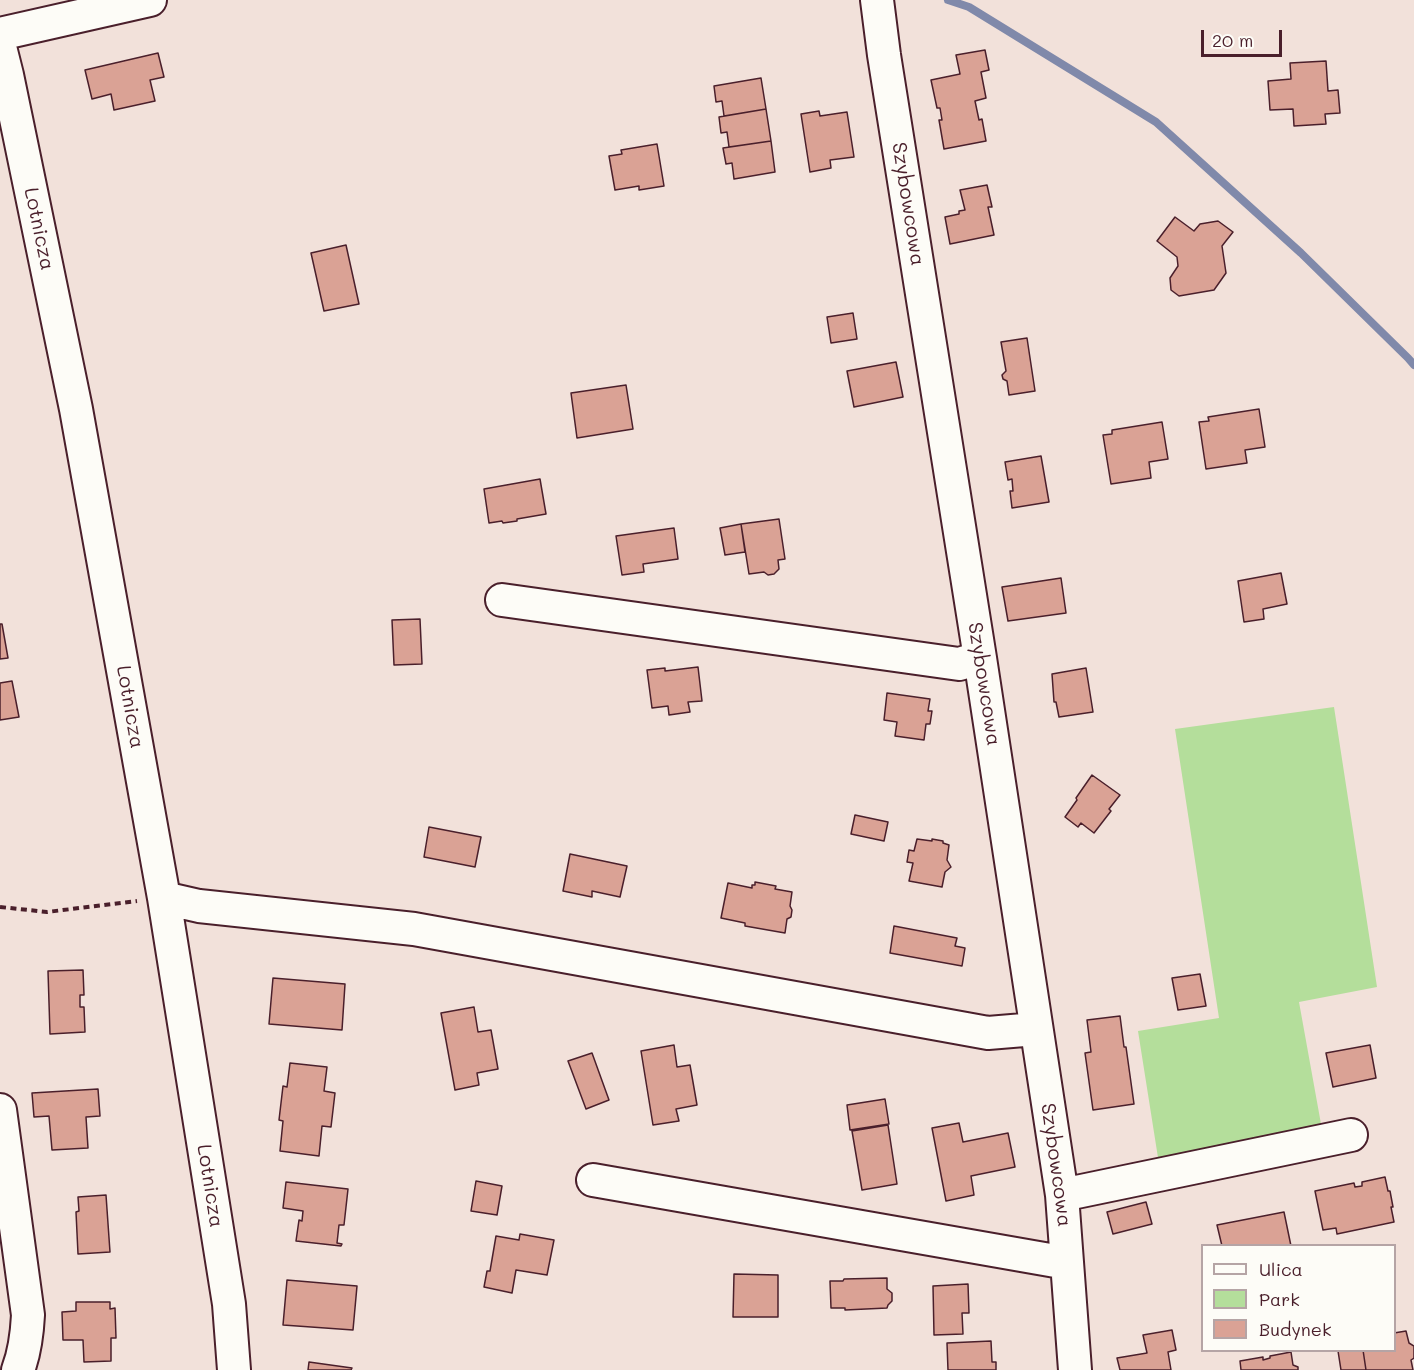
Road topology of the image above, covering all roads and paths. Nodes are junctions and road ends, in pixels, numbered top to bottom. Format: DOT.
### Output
graph roads {
  1 [pos="150,0"];
  2 [pos="877,0"];
  3 [pos="0,34"];
  4 [pos="0,47"];
  5 [pos="502,600"];
  6 [pos="980,658"];
  7 [pos="164,898"];
  8 [pos="0,908"];
  9 [pos="1036,1029"];
  10 [pos="0,1110"];
  11 [pos="1351,1135"];
  12 [pos="593,1180"];
  13 [pos="1062,1195"];
  14 [pos="1067,1263"];
  15 [pos="18,1370"];
  16 [pos="234,1370"];
  17 [pos="1075,1370"];
  1 -- 3 [label="street"];
  2 -- 6 [label="street, Szybowcowa"];
  4 -- 7 [label="street, Lotnicza"];
  5 -- 6 [label="street"];
  6 -- 9 [label="street, Szybowcowa"];
  7 -- 8 [label="path"];
  7 -- 9 [label="street"];
  7 -- 16 [label="street, Lotnicza"];
  9 -- 13 [label="street, Szybowcowa"];
  10 -- 15 [label="street"];
  11 -- 13 [label="street"];
  12 -- 14 [label="street"];
  13 -- 14 [label="street, Szybowcowa"];
  14 -- 17 [label="street, Szybowcowa"];
}
